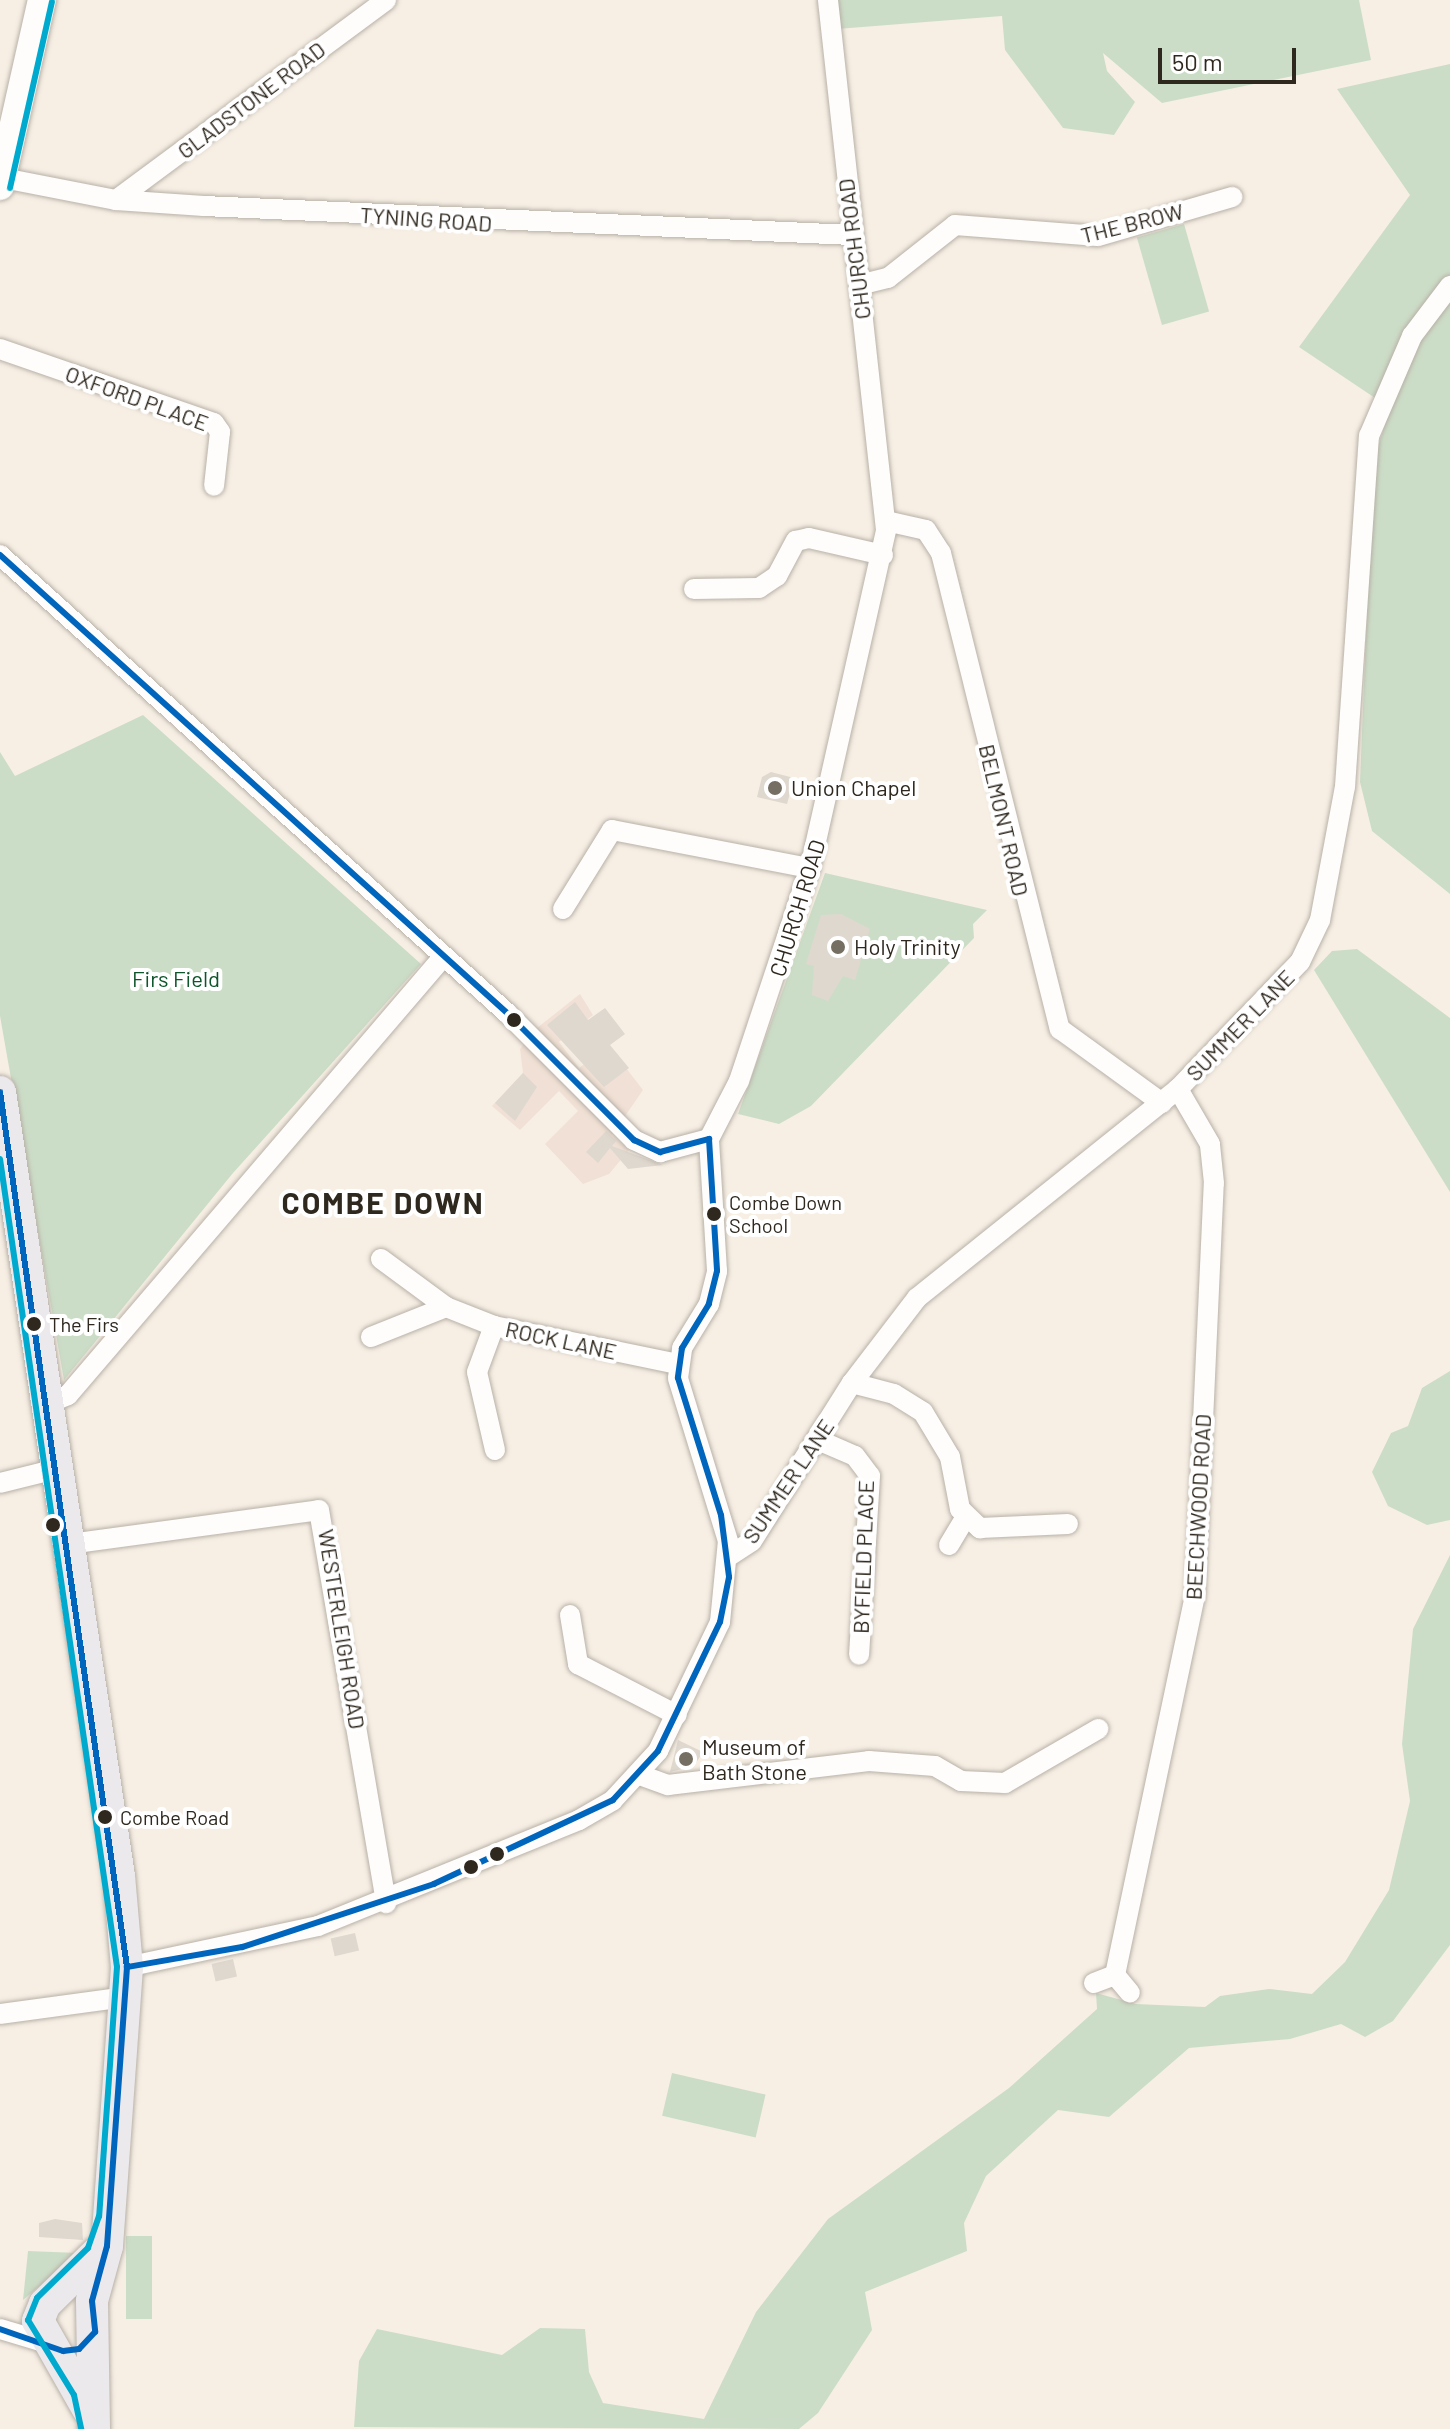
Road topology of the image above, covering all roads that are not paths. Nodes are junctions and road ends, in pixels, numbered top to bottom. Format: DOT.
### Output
graph roads {
  1 [pos="42,0"];
  2 [pos="386,0"];
  3 [pos="828,0"];
  4 [pos="1,182"];
  5 [pos="1232,197"];
  6 [pos="116,200"];
  7 [pos="852,235"];
  8 [pos="859,285"];
  9 [pos="1450,286"];
  10 [pos="0,349"];
  11 [pos="214,486"];
  12 [pos="886,521"];
  13 [pos="0,555"];
  14 [pos="883,555"];
  15 [pos="694,589"];
  16 [pos="810,868"];
  17 [pos="563,909"];
  18 [pos="443,957"];
  19 [pos="1178,1089"];
  20 [pos="0,1092"];
  21 [pos="1162,1103"];
  22 [pos="709,1139"];
  23 [pos="10,1225"];
  24 [pos="381,1259"];
  25 [pos="446,1307"];
  26 [pos="494,1326"];
  27 [pos="371,1337"];
  28 [pos="678,1364"];
  29 [pos="852,1383"];
  30 [pos="51,1402"];
  31 [pos="818,1440"];
  32 [pos="495,1450"];
  33 [pos="60,1468"];
  34 [pos="0,1483"];
  35 [pos="966,1517"];
  36 [pos="1068,1524"];
  37 [pos="69,1544"];
  38 [pos="949,1545"];
  39 [pos="729,1556"];
  40 [pos="570,1615"];
  41 [pos="859,1655"];
  42 [pos="677,1715"];
  43 [pos="1098,1729"];
  44 [pos="640,1775"];
  45 [pos="386,1903"];
  46 [pos="1115,1975"];
  47 [pos="126,1982"];
  48 [pos="1094,1983"];
  49 [pos="1130,1993"];
  50 [pos="0,2014"];
  51 [pos="109,2218"];
  52 [pos="54,2299"];
  53 [pos="0,2321"];
  54 [pos="95,2323"];
  55 [pos="0,2329"];
  56 [pos="51,2346"];
  57 [pos="92,2429"];
  1 -- 4 [label="street"];
  2 -- 6 [label="street, GLADSTONE ROAD"];
  3 -- 7 [label="street, CHURCH ROAD"];
  4 -- 6 [label="street, TYNING ROAD"];
  5 -- 8 [label="street, THE BROW"];
  6 -- 7 [label="street, TYNING ROAD"];
  7 -- 8 [label="street, CHURCH ROAD"];
  8 -- 12 [label="street, CHURCH ROAD"];
  9 -- 19 [label="street, SUMMER LANE"];
  10 -- 11 [label="street, OXFORD PLACE"];
  12 -- 14 [label="street, CHURCH ROAD"];
  12 -- 21 [label="street, BELMONT ROAD"];
  13 -- 18 [label="street"];
  14 -- 15 [label="street"];
  14 -- 16 [label="street, CHURCH ROAD"];
  16 -- 17 [label="street"];
  16 -- 22 [label="street, CHURCH ROAD"];
  18 -- 22 [label="street"];
  18 -- 30 [label="street"];
  19 -- 21 [label="street, SUMMER LANE"];
  19 -- 46 [label="street, BEECHWOOD ROAD"];
  20 -- 23 [label="main road"];
  21 -- 29 [label="street, SUMMER LANE"];
  22 -- 28 [label="street"];
  23 -- 30 [label="main road"];
  24 -- 25 [label="street, ROCK LANE"];
  25 -- 26 [label="street, ROCK LANE"];
  25 -- 27 [label="street"];
  26 -- 28 [label="street, ROCK LANE"];
  26 -- 32 [label="street"];
  28 -- 39 [label="street"];
  29 -- 31 [label="street, SUMMER LANE"];
  29 -- 35 [label="street"];
  30 -- 33 [label="main road"];
  31 -- 39 [label="street, SUMMER LANE"];
  31 -- 41 [label="street, BYFIELD PLACE"];
  33 -- 34 [label="street"];
  33 -- 37 [label="main road"];
  35 -- 36 [label="street"];
  35 -- 38 [label="street"];
  37 -- 45 [label="street, WESTERLEIGH ROAD"];
  37 -- 47 [label="main road"];
  39 -- 42 [label="street"];
  40 -- 42 [label="street"];
  42 -- 44 [label="street"];
  43 -- 44 [label="street"];
  44 -- 45 [label="street"];
  45 -- 47 [label="street"];
  46 -- 48 [label="street"];
  46 -- 49 [label="street"];
  47 -- 50 [label="street"];
  47 -- 51 [label="main road"];
  51 -- 52 [label="main road"];
  51 -- 54 [label="main road"];
  52 -- 53 [label="street"];
  52 -- 54 [label="main road"];
  52 -- 56 [label="main road"];
  54 -- 56 [label="main road"];
  54 -- 57 [label="main road"];
  55 -- 56 [label="street"];
  56 -- 57 [label="main road"];
}
